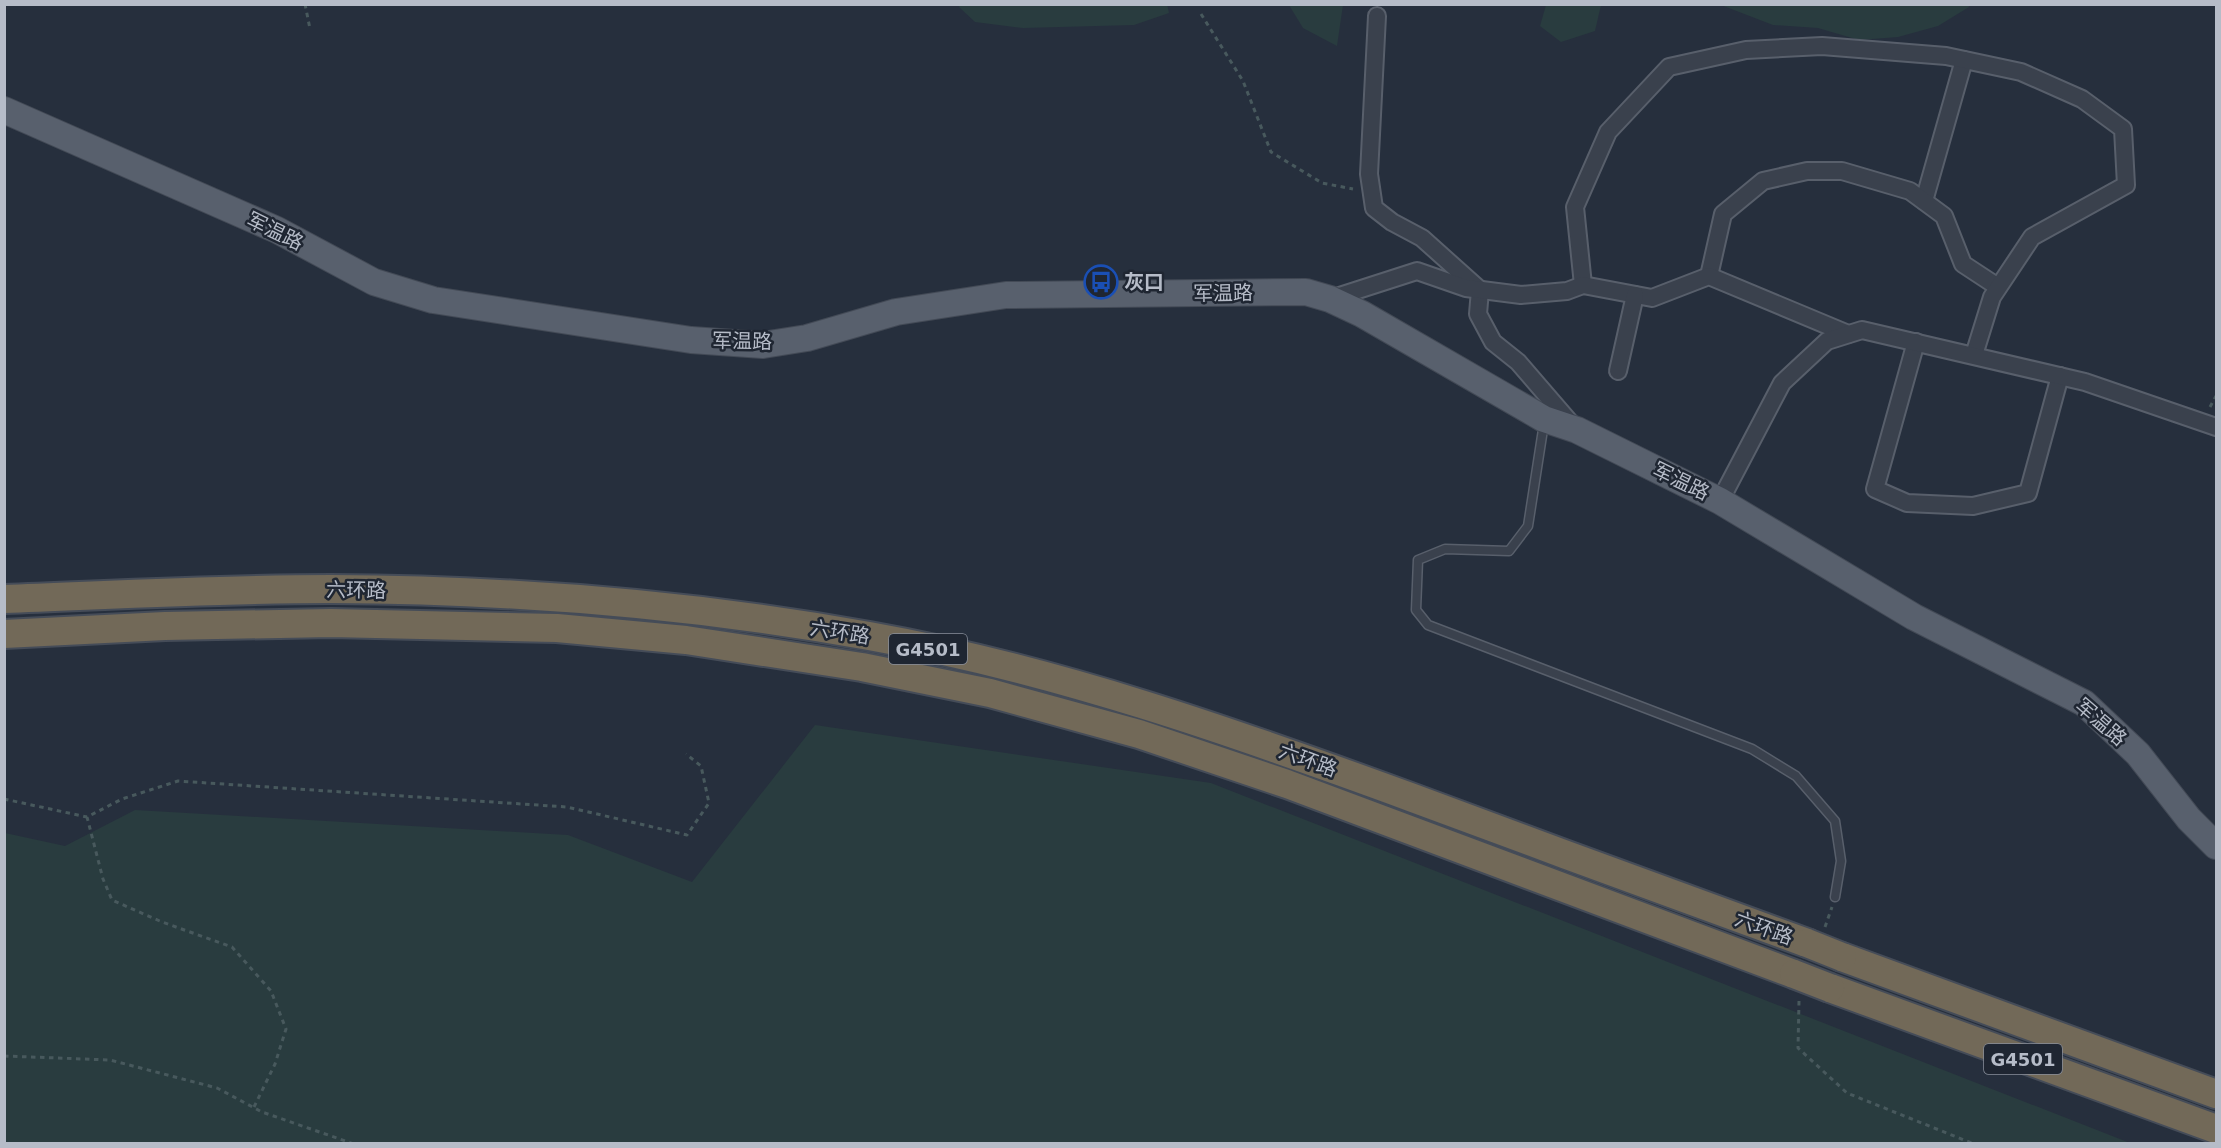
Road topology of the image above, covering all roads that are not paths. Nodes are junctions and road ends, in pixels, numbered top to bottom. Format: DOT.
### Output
graph roads {
  1 [pos="1377,16"];
  2 [pos="1964,60"];
  3 [pos="4,110"];
  4 [pos="1924,201"];
  5 [pos="1709,276"];
  6 [pos="1583,285"];
  7 [pos="1998,287"];
  8 [pos="1480,290"];
  9 [pos="1635,295"];
  10 [pos="1330,299"];
  11 [pos="1848,334"];
  12 [pos="1916,342"];
  13 [pos="1974,355"];
  14 [pos="1618,371"];
  15 [pos="2060,376"];
  16 [pos="1544,419"];
  17 [pos="2217,427"];
  18 [pos="1577,430"];
  19 [pos="1720,501"];
  20 [pos="4,599"];
  21 [pos="4,634"];
  22 [pos="2217,846"];
  23 [pos="1835,897"];
  24 [pos="2217,1094"];
  25 [pos="2217,1129"];
  1 -- 8 [label="street"];
  2 -- 4 [label="street"];
  2 -- 6 [label="street"];
  2 -- 7 [label="street"];
  3 -- 10 [label="main road, 军温路"];
  4 -- 5 [label="street"];
  4 -- 7 [label="street"];
  5 -- 9 [label="street"];
  5 -- 11 [label="street"];
  6 -- 8 [label="street"];
  6 -- 9 [label="street"];
  7 -- 13 [label="street"];
  8 -- 10 [label="street"];
  8 -- 18 [label="street"];
  9 -- 14 [label="street"];
  10 -- 16 [label="main road, 军温路"];
  11 -- 12 [label="street"];
  11 -- 19 [label="street"];
  12 -- 13 [label="street"];
  12 -- 15 [label="street"];
  13 -- 15 [label="street"];
  15 -- 17 [label="street"];
  16 -- 18 [label="main road, 军温路"];
  16 -- 23 [label="lane"];
  18 -- 19 [label="main road, 军温路"];
  19 -- 22 [label="main road, 军温路"];
  20 -- 24 [label="highway, 六环路 / G4501, bridge"];
  21 -- 25 [label="highway, 六环路 / G4501, bridge"];
}
